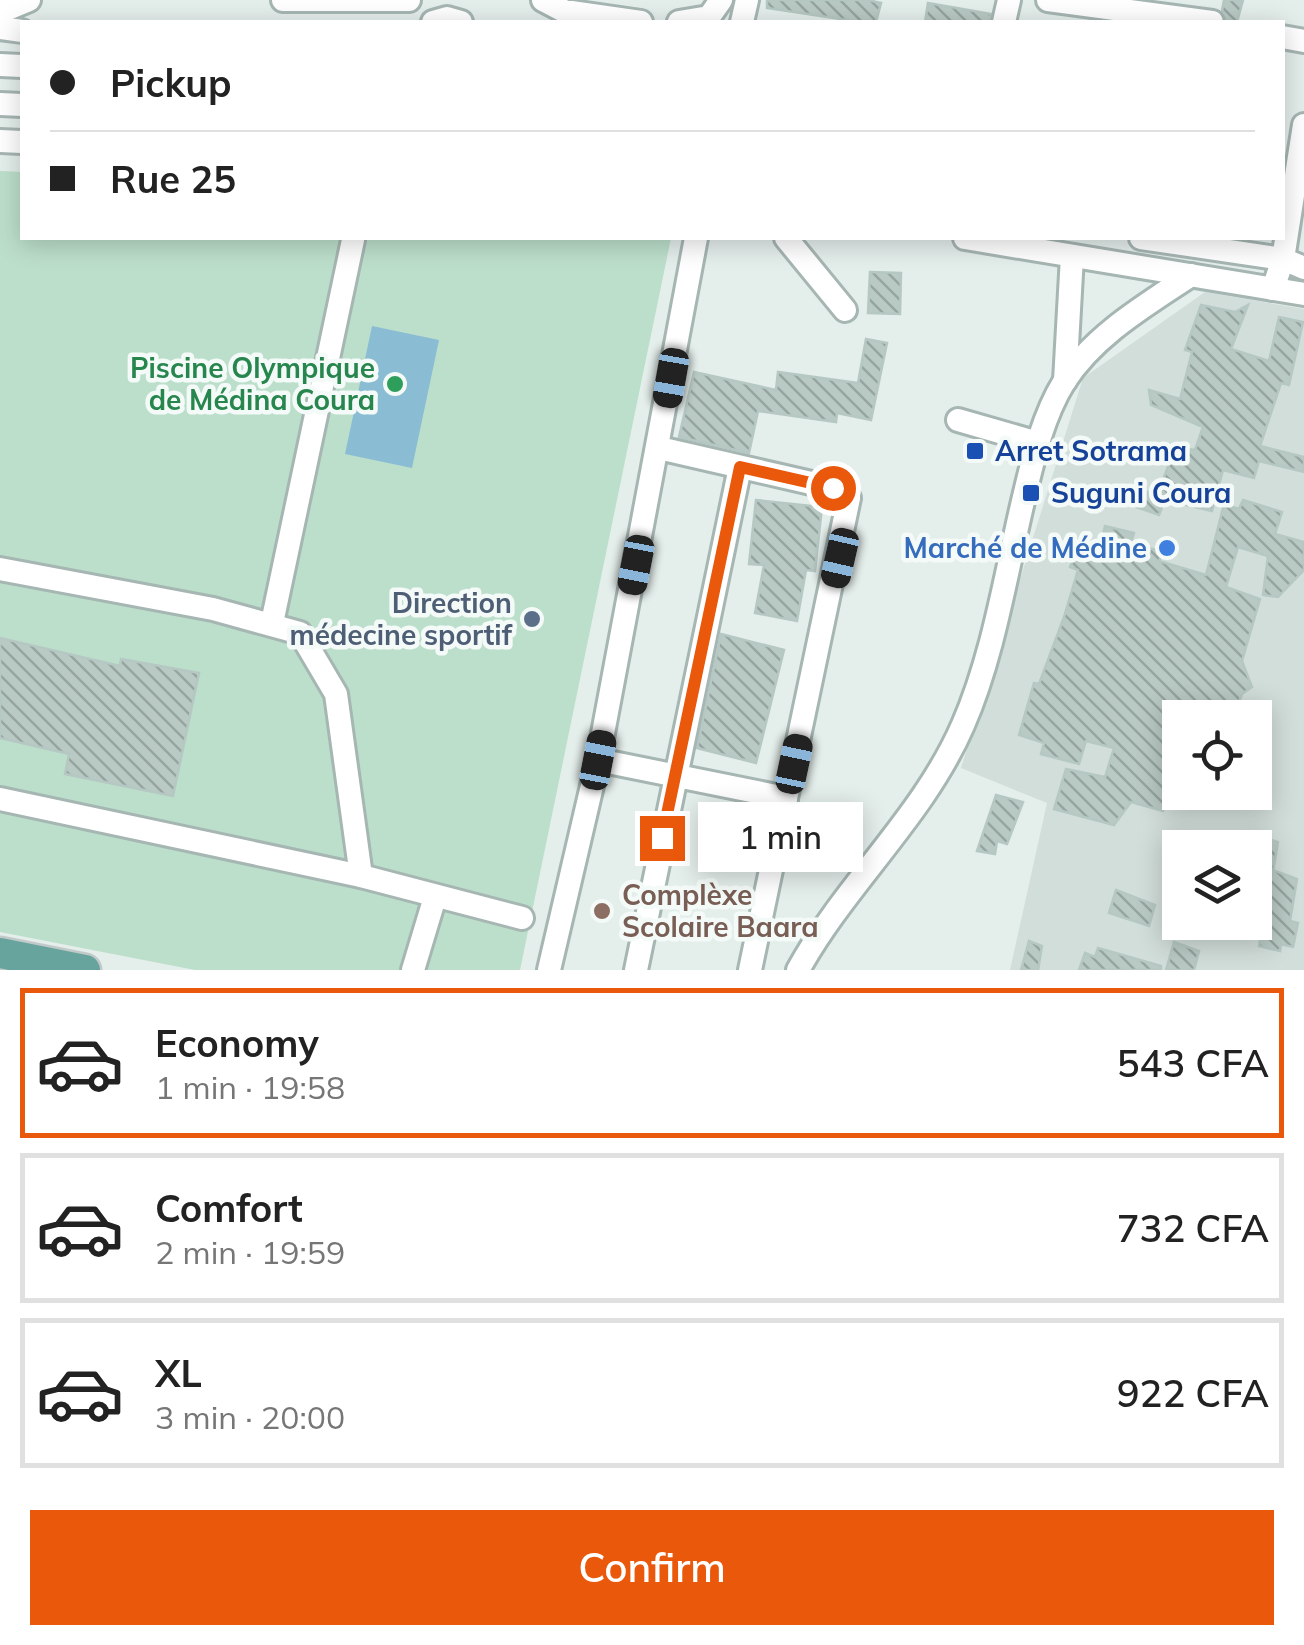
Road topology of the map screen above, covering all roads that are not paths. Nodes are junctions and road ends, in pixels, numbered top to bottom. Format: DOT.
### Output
graph roads {
  1 [pos="29,0"];
  2 [pos="283,0"];
  3 [pos="409,0"];
  4 [pos="542,0"];
  5 [pos="721,0"];
  6 [pos="1048,0"];
  7 [pos="0,12"];
  8 [pos="627,20"];
  9 [pos="694,20"];
  10 [pos="1197,20"];
  11 [pos="1296,139"];
  12 [pos="353,240"];
  13 [pos="696,240"];
  14 [pos="788,240"];
  15 [pos="977,240"];
  16 [pos="1153,240"];
  17 [pos="1072,256"];
  18 [pos="1294,264"];
  19 [pos="1192,275"];
  20 [pos="1273,289"];
  21 [pos="1304,294"];
  22 [pos="845,310"];
  23 [pos="1064,382"];
  24 [pos="958,420"];
  25 [pos="1038,443"];
  26 [pos="659,448"];
  27 [pos="740,467"];
  28 [pos="0,569"];
  29 [pos="272,623"];
  30 [pos="598,760"];
  31 [pos="676,773"];
  32 [pos="786,798"];
  33 [pos="0,799"];
  34 [pos="361,876"];
  35 [pos="435,897"];
  36 [pos="522,918"];
  37 [pos="14,960"];
  38 [pos="85,970"];
  39 [pos="413,970"];
  40 [pos="549,970"];
  41 [pos="636,970"];
  42 [pos="750,970"];
  43 [pos="798,970"];
  1 -- 7 [label="street"];
  2 -- 3 [label="street"];
  4 -- 8 [label="street"];
  5 -- 9 [label="street"];
  6 -- 10 [label="street"];
  11 -- 18 [label="street"];
  12 -- 29 [label="street"];
  13 -- 26 [label="street"];
  14 -- 22 [label="street"];
  15 -- 17 [label="street"];
  16 -- 18 [label="street"];
  17 -- 19 [label="street"];
  17 -- 23 [label="street"];
  18 -- 20 [label="street"];
  19 -- 20 [label="street"];
  19 -- 23 [label="street"];
  20 -- 21 [label="street"];
  23 -- 25 [label="street"];
  24 -- 25 [label="street"];
  25 -- 43 [label="street"];
  26 -- 27 [label="street"];
  26 -- 30 [label="street"];
  27 -- 31 [label="street"];
  27 -- 32 [label="street"];
  28 -- 29 [label="street"];
  29 -- 34 [label="street"];
  30 -- 31 [label="street"];
  30 -- 40 [label="street"];
  31 -- 32 [label="street"];
  31 -- 41 [label="street"];
  32 -- 42 [label="street"];
  33 -- 34 [label="street"];
  34 -- 35 [label="street"];
  35 -- 36 [label="street"];
  35 -- 39 [label="street"];
  37 -- 38 [label="main road"];
}
